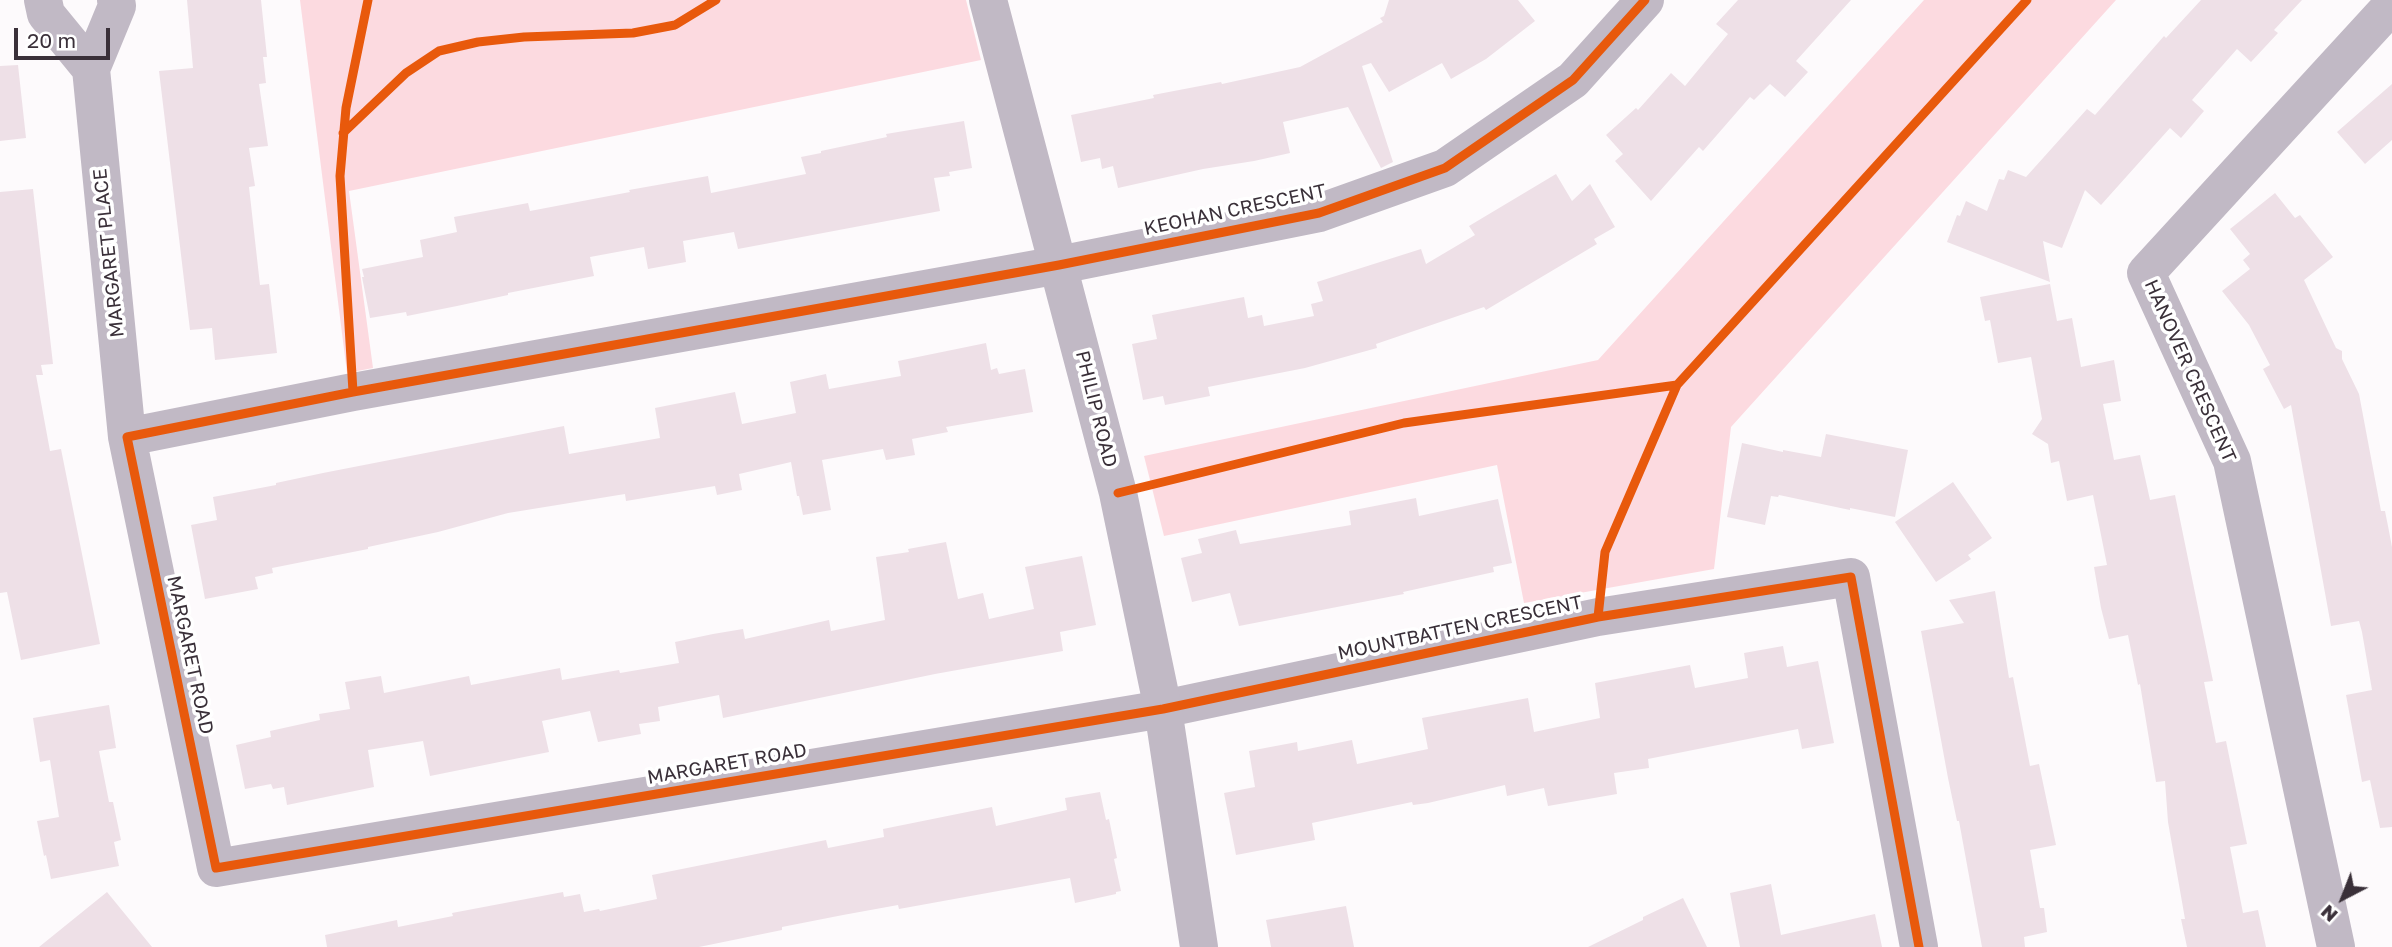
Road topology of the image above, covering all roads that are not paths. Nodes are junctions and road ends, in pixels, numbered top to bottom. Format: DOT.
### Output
graph roads {
  1 [pos="43,0"];
  2 [pos="116,0"];
  3 [pos="988,0"];
  4 [pos="1645,0"];
  5 [pos="2392,5"];
  6 [pos="91,69"];
  7 [pos="1059,265"];
  8 [pos="127,436"];
  9 [pos="1163,709"];
  10 [pos="1199,947"];
  11 [pos="1919,947"];
  12 [pos="2336,947"];
  1 -- 6 [label="street"];
  2 -- 6 [label="street, MARGARET PLACE"];
  3 -- 7 [label="street, PHILIP ROAD"];
  4 -- 7 [label="street, KEOHAN CRESCENT"];
  5 -- 12 [label="street, HANOVER CRESCENT"];
  6 -- 8 [label="street, MARGARET PLACE"];
  7 -- 8 [label="street"];
  7 -- 9 [label="street, PHILIP ROAD"];
  8 -- 9 [label="street, MARGARET ROAD"];
  9 -- 10 [label="street, PHILIP ROAD"];
  9 -- 11 [label="street, MOUNTBATTEN CRESCENT"];
}
